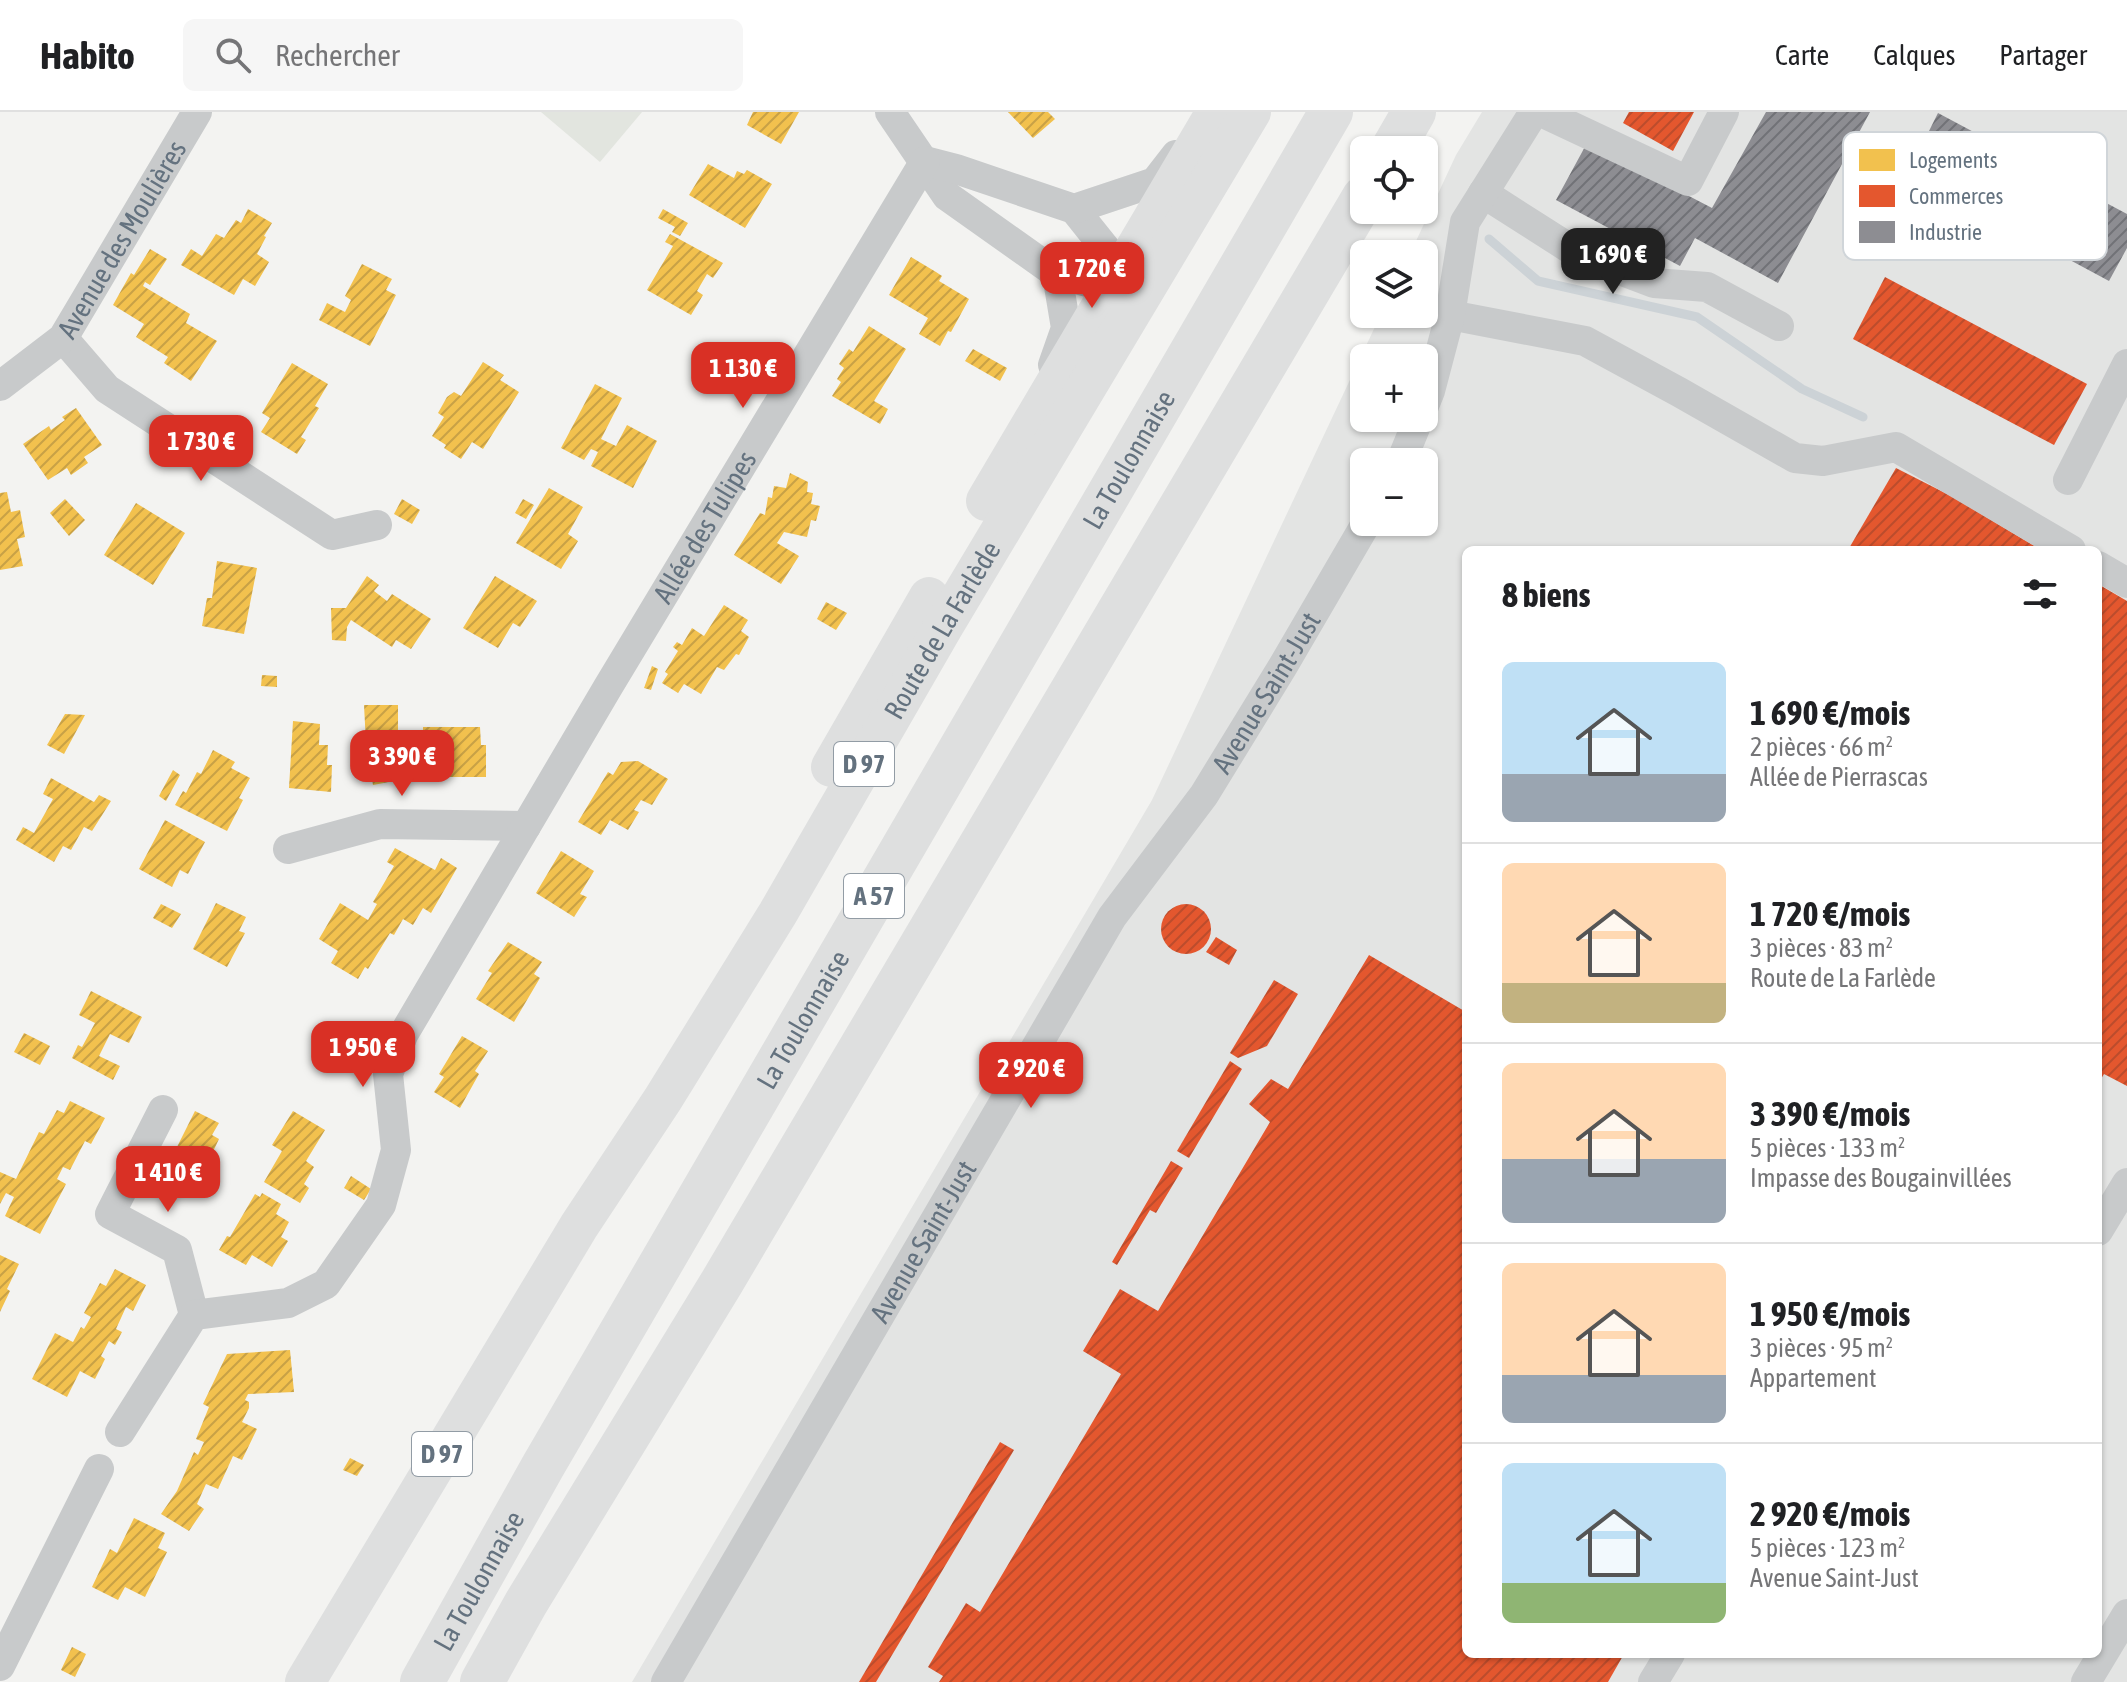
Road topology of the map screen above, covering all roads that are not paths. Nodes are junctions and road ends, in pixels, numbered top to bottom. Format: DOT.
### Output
graph roads {
  1 [pos="197,112"];
  2 [pos="890,112"];
  3 [pos="1209,112"];
  4 [pos="1216,112"];
  5 [pos="1251,112"];
  6 [pos="1331,112"];
  7 [pos="1414,112"];
  8 [pos="1534,112"];
  9 [pos="1541,112"];
  10 [pos="1724,112"];
  11 [pos="1400,136"];
  12 [pos="925,161"];
  13 [pos="1483,193"];
  14 [pos="1074,209"];
  15 [pos="1350,221"];
  16 [pos="1057,274"];
  17 [pos="1124,284"];
  18 [pos="1450,315"];
  19 [pos="1779,326"];
  20 [pos="63,338"];
  21 [pos="1438,361"];
  22 [pos="2127,364"];
  23 [pos="0,386"];
  24 [pos="1034,420"];
  25 [pos="2068,480"];
  26 [pos="377,525"];
  27 [pos="1359,536"];
  28 [pos="2064,546"];
  29 [pos="2102,568"];
  30 [pos="2127,583"];
  31 [pos="526,826"];
  32 [pos="288,849"];
  33 [pos="163,1110"];
  34 [pos="2127,1183"];
  35 [pos="2102,1224"];
  36 [pos="579,1226"];
  37 [pos="722,1282"];
  38 [pos="194,1315"];
  39 [pos="120,1432"];
  40 [pos="99,1469"];
  41 [pos="2127,1614"];
  42 [pos="2102,1655"];
  43 [pos="1668,1658"];
  44 [pos="2100,1658"];
  45 [pos="0,1666"];
  46 [pos="305,1682"];
  47 [pos="422,1682"];
  48 [pos="482,1682"];
  49 [pos="510,1682"];
  50 [pos="666,1682"];
  51 [pos="1653,1682"];
  52 [pos="2086,1682"];
  1 -- 20 [label="street, Avenue des Moulières"];
  2 -- 12 [label="street"];
  3 -- 14 [label="street"];
  4 -- 17 [label="main road, Route de La Farlède / D 97"];
  5 -- 17 [label="main road, Route de La Farlède / D 97"];
  6 -- 47 [label="highway, La Toulonnaise / A 57"];
  7 -- 11 [label="highway"];
  8 -- 13 [label="street"];
  9 -- 10 [label="street"];
  12 -- 14 [label="street"];
  12 -- 16 [label="street"];
  12 -- 31 [label="street, Allée des Tulipes"];
  13 -- 18 [label="street"];
  13 -- 19 [label="street"];
  14 -- 17 [label="street"];
  15 -- 37 [label="highway, La Toulonnaise / A 57"];
  16 -- 17 [label="street"];
  16 -- 24 [label="street"];
  17 -- 24 [label="main road, Route de La Farlède / D 97"];
  17 -- 36 [label="main road, Route de La Farlède / D 97"];
  18 -- 21 [label="street"];
  18 -- 28 [label="street"];
  20 -- 23 [label="street, Avenue des Moulières"];
  20 -- 26 [label="street"];
  22 -- 25 [label="street"];
  24 -- 36 [label="main road, Route de La Farlède / D 97"];
  27 -- 50 [label="street, Avenue Saint-Just"];
  29 -- 30 [label="street"];
  31 -- 32 [label="street"];
  31 -- 38 [label="street, Allée des Tulipes"];
  33 -- 38 [label="street"];
  34 -- 35 [label="street"];
  36 -- 46 [label="main road, Route de La Farlède / D 97"];
  37 -- 48 [label="highway, La Toulonnaise / A 57"];
  37 -- 49 [label="highway"];
  38 -- 39 [label="street"];
  40 -- 45 [label="street"];
  41 -- 42 [label="street"];
  43 -- 51 [label="street"];
  44 -- 52 [label="street"];
}
